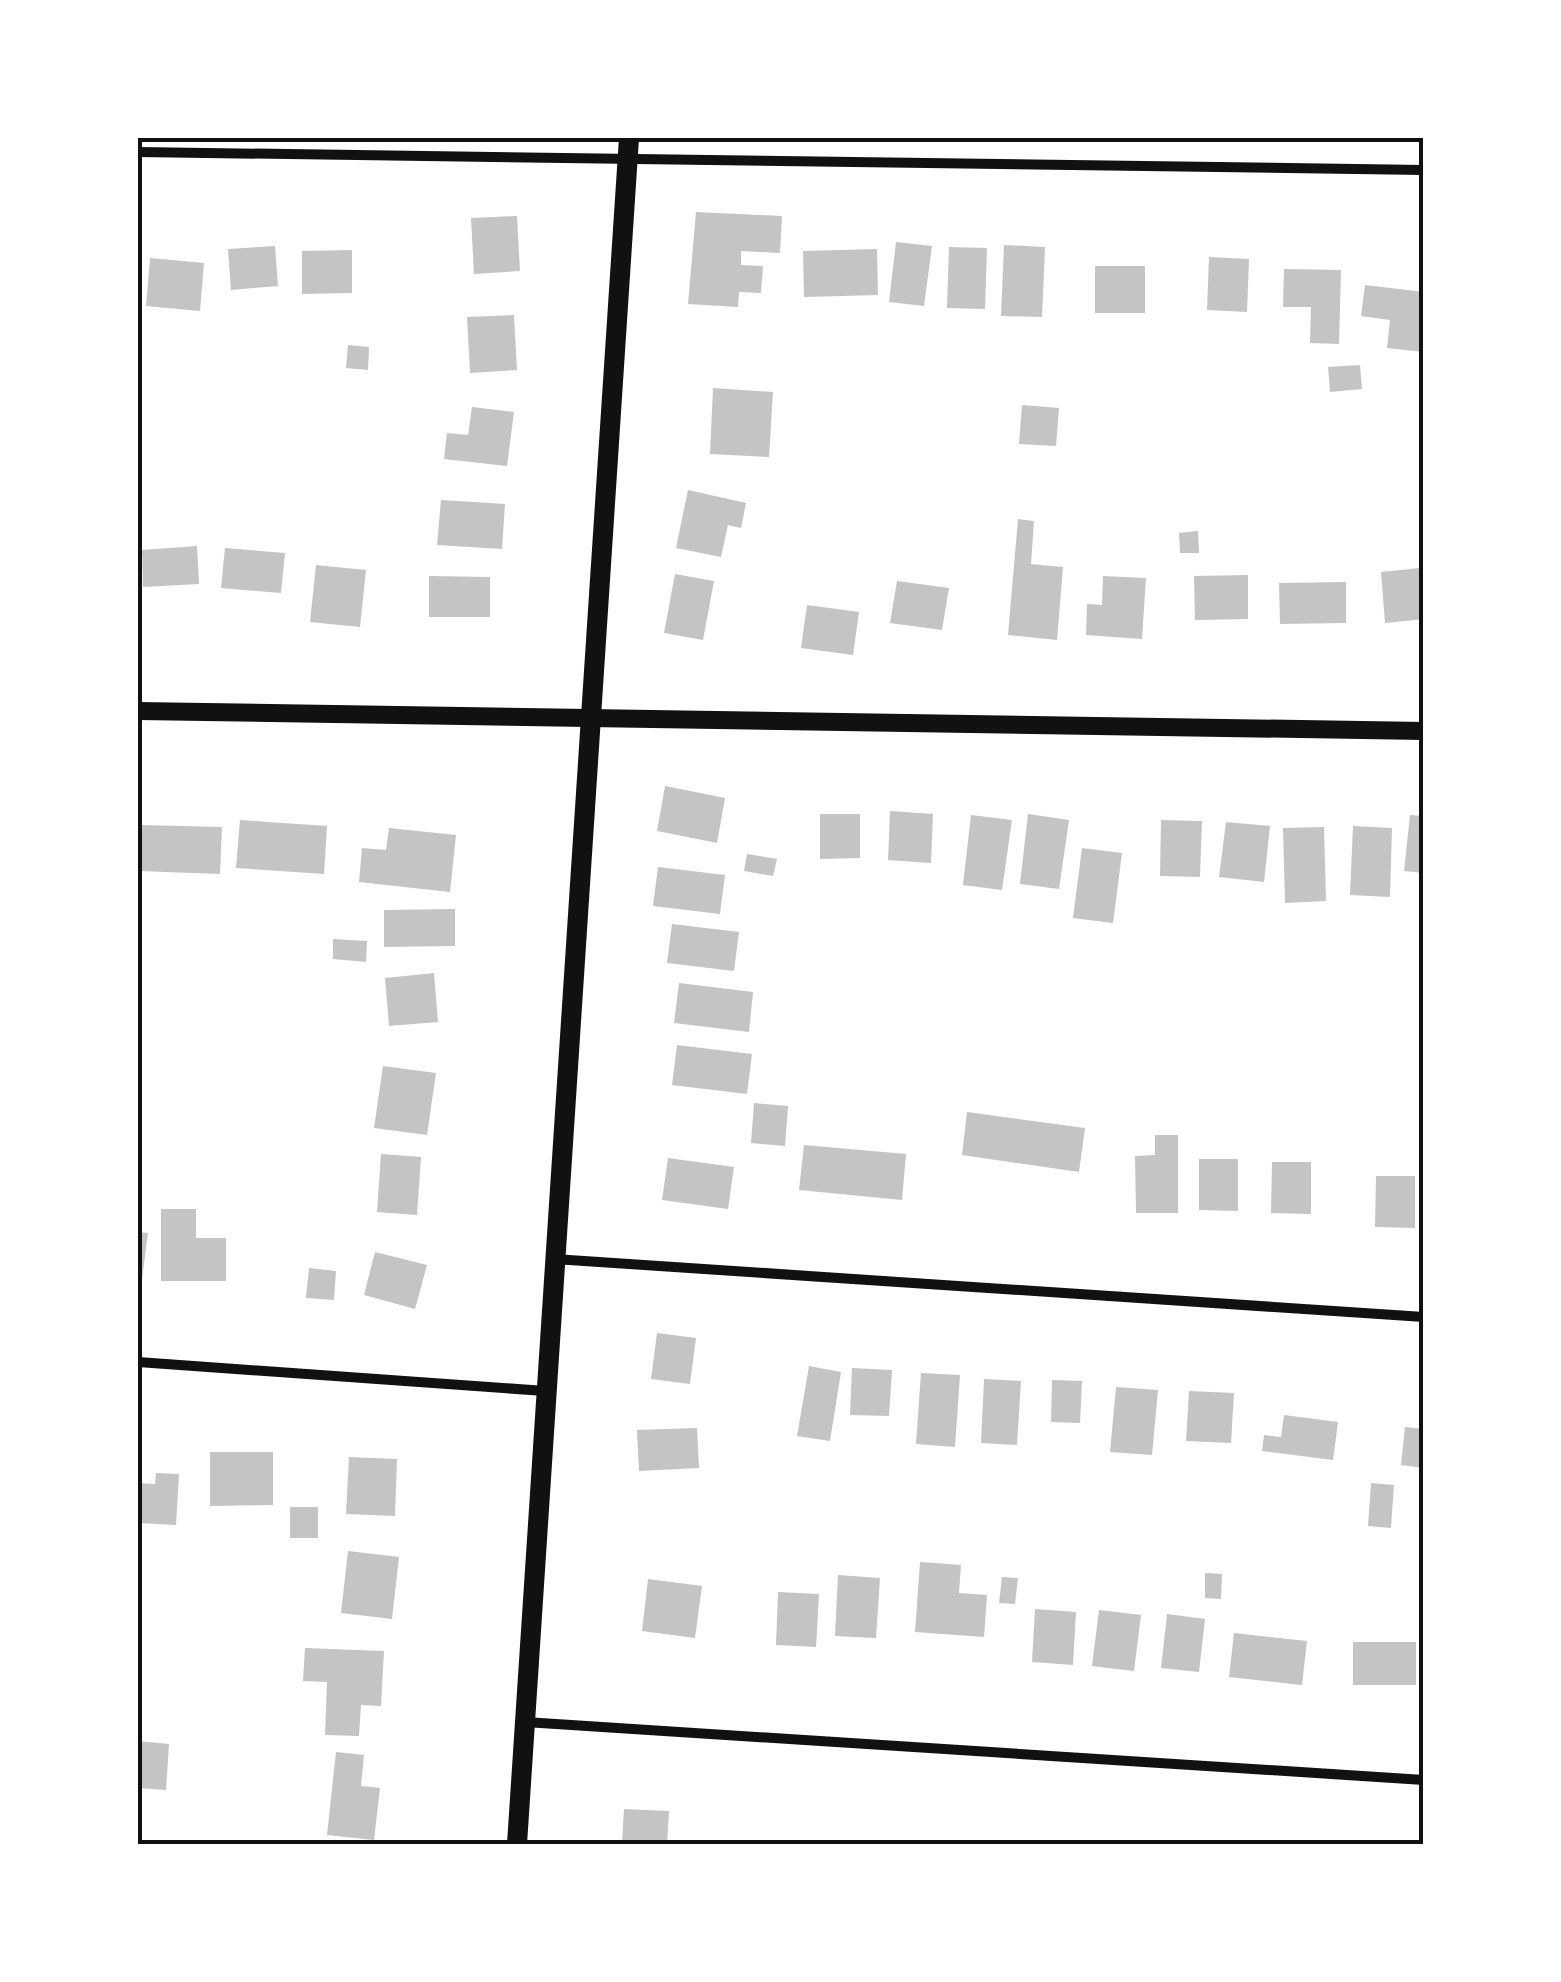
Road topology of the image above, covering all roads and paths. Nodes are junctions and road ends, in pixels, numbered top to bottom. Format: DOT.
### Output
graph roads {
  1 [pos="629,138"];
  2 [pos="138,152"];
  3 [pos="628,160"];
  4 [pos="1424,170"];
  5 [pos="138,711"];
  6 [pos="590,720"];
  7 [pos="1424,731"];
  8 [pos="553,1259"];
  9 [pos="1424,1317"];
  10 [pos="138,1362"];
  11 [pos="546,1391"];
  12 [pos="524,1722"];
  13 [pos="1424,1780"];
  14 [pos="517,1844"];
  1 -- 3 [label="main road"];
  2 -- 3 [label="street"];
  3 -- 4 [label="street"];
  3 -- 6 [label="main road"];
  5 -- 6 [label="street"];
  6 -- 7 [label="street"];
  6 -- 8 [label="main road"];
  8 -- 9 [label="street"];
  8 -- 11 [label="main road"];
  10 -- 11 [label="street"];
  11 -- 12 [label="main road"];
  12 -- 13 [label="street"];
  12 -- 14 [label="main road"];
}
